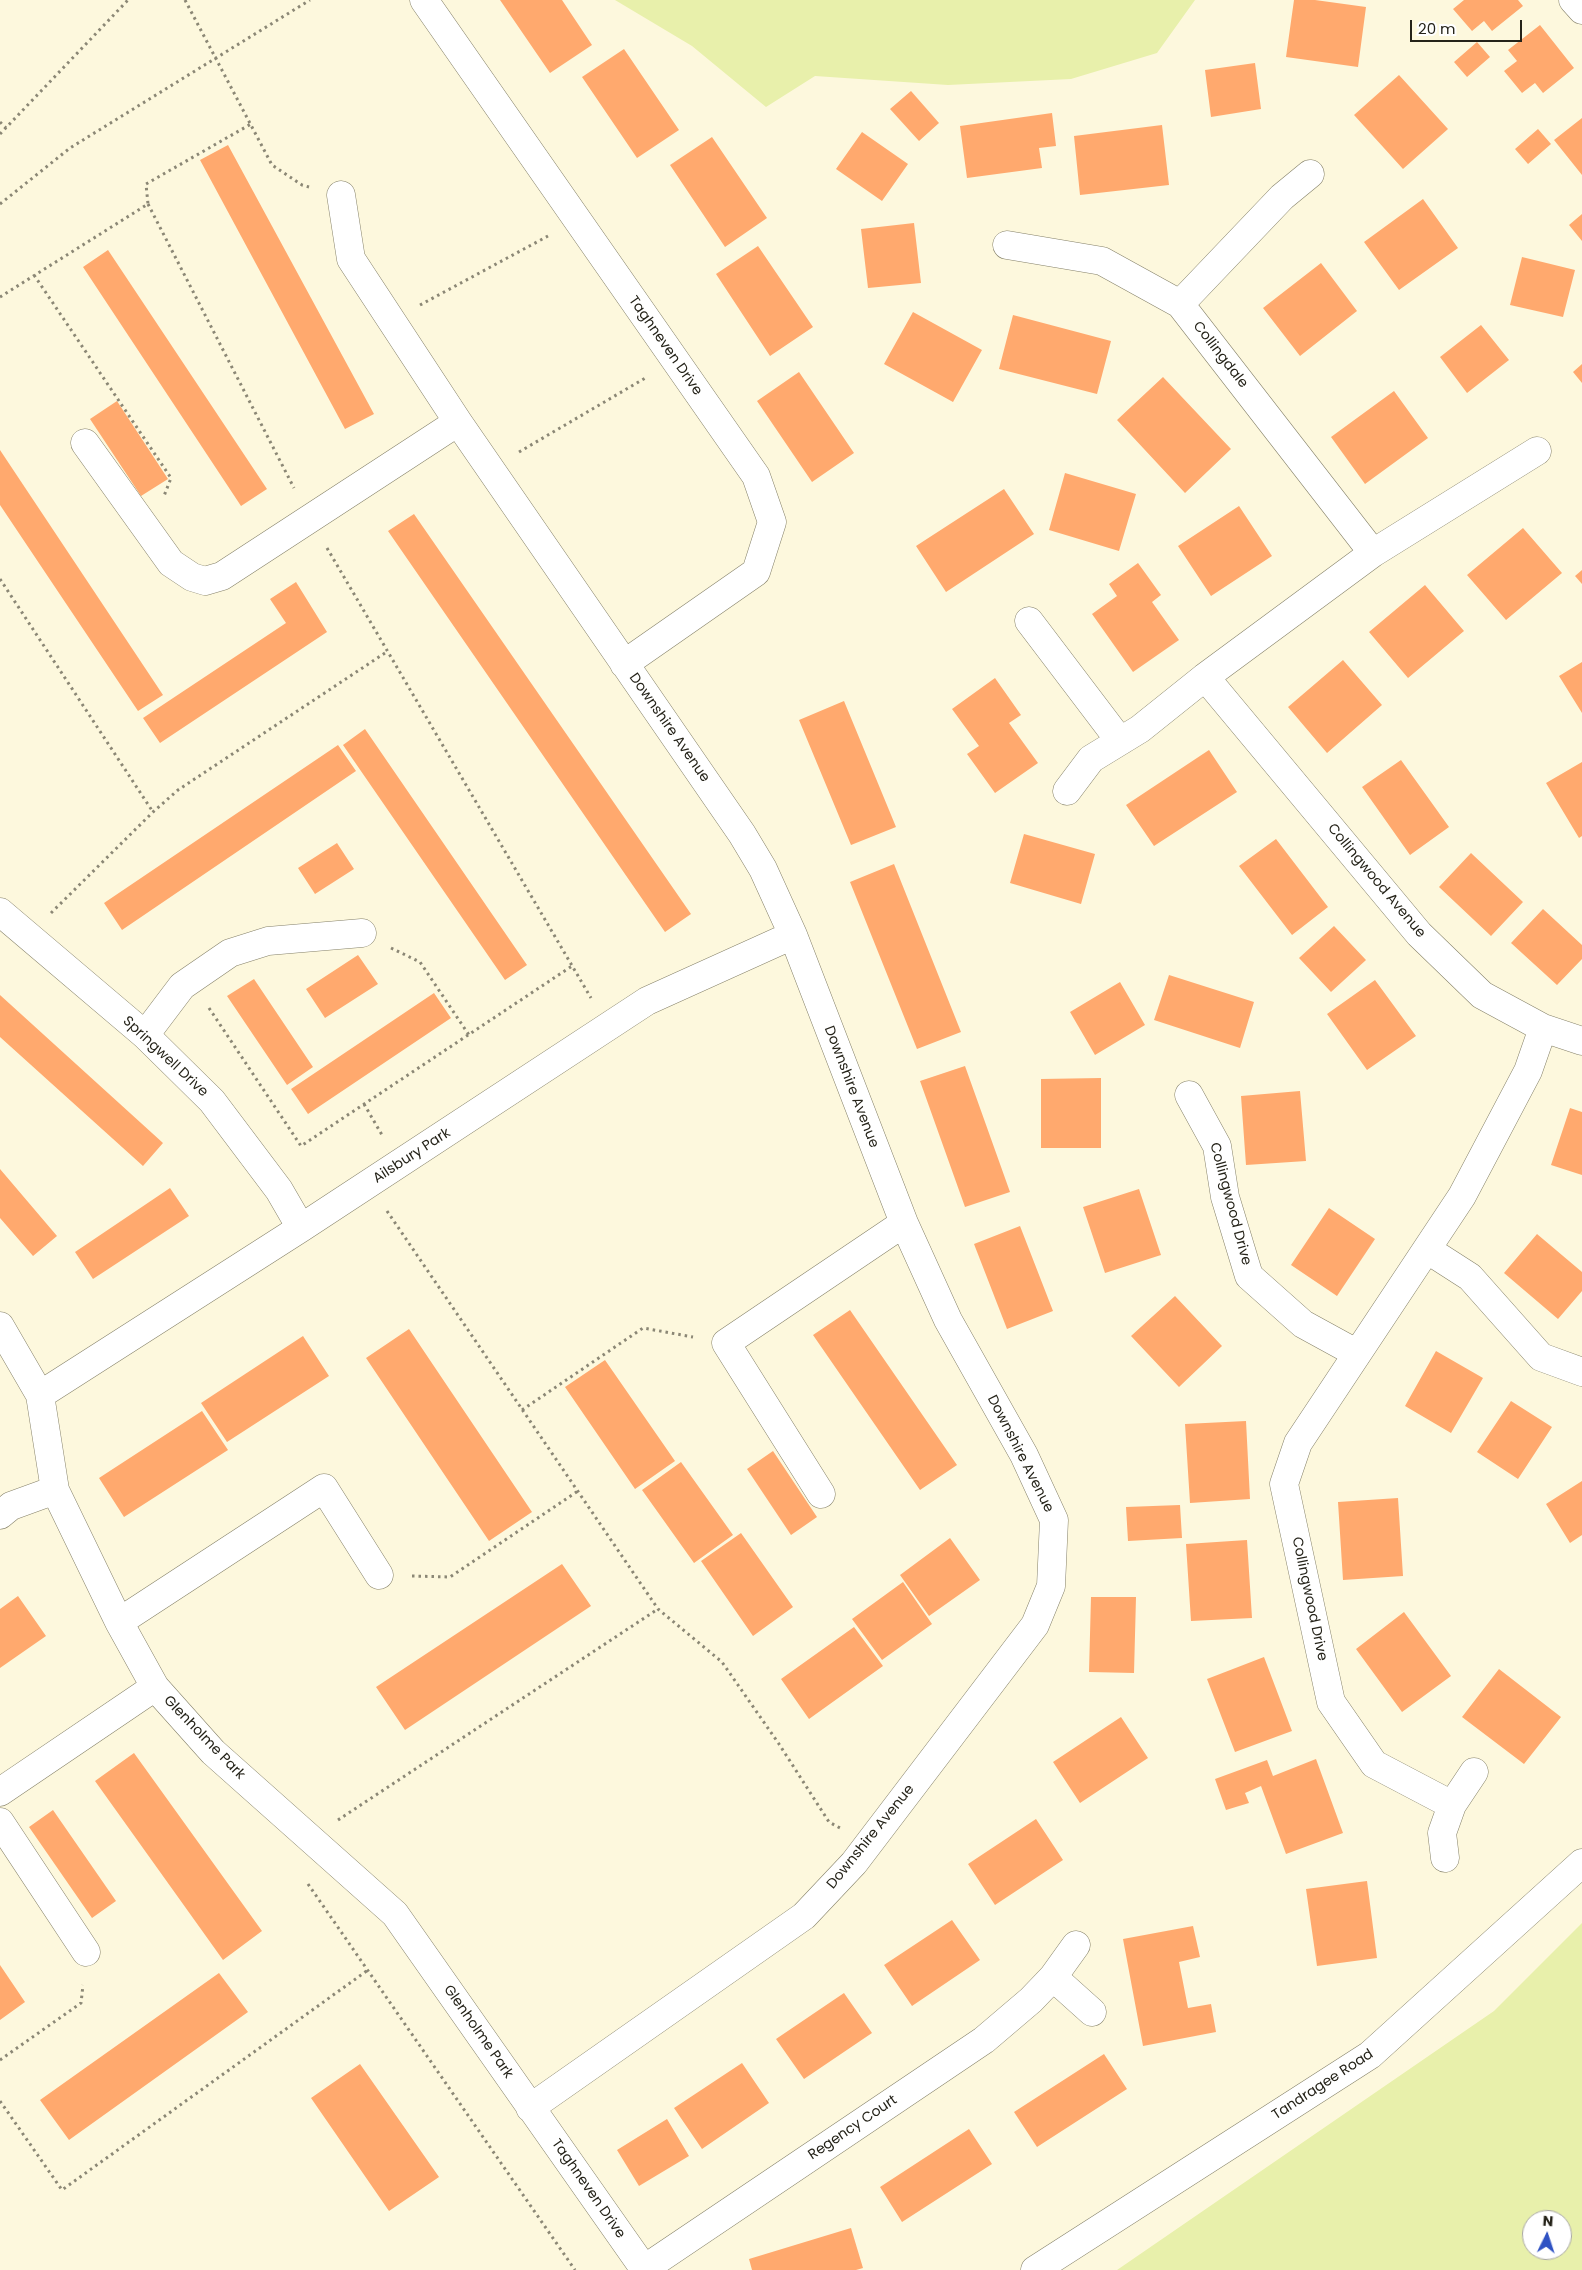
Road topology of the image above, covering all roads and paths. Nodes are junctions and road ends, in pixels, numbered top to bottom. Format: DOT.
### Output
graph roads {
  1 [pos="128,0"];
  2 [pos="185,0"];
  3 [pos="310,0"];
  4 [pos="424,0"];
  5 [pos="1573,0"];
  6 [pos="1582,10"];
  7 [pos="217,58"];
  8 [pos="0,122"];
  9 [pos="251,124"];
  10 [pos="6,128"];
  11 [pos="0,134"];
  12 [pos="1310,174"];
  13 [pos="341,195"];
  14 [pos="0,204"];
  15 [pos="148,204"];
  16 [pos="578,220"];
  17 [pos="1007,245"];
  18 [pos="34,275"];
  19 [pos="0,297"];
  20 [pos="1180,304"];
  21 [pos="391,320"];
  22 [pos="675,360"];
  23 [pos="458,422"];
  24 [pos="85,443"];
  25 [pos="1537,451"];
  26 [pos="490,468"];
  27 [pos="310,518"];
  28 [pos="150,534"];
  29 [pos="1373,553"];
  30 [pos="0,579"];
  31 [pos="1029,622"];
  32 [pos="388,651"];
  33 [pos="624,664"];
  34 [pos="1205,677"];
  35 [pos="1120,741"];
  36 [pos="1067,790"];
  37 [pos="153,812"];
  38 [pos="0,912"];
  39 [pos="362,933"];
  40 [pos="793,934"];
  41 [pos="28,936"];
  42 [pos="572,966"];
  43 [pos="191,980"];
  44 [pos="608,1026"];
  45 [pos="1542,1028"];
  46 [pos="145,1035"];
  47 [pos="468,1035"];
  48 [pos="1582,1041"];
  49 [pos="1189,1095"];
  50 [pos="364,1104"];
  51 [pos="378,1130"];
  52 [pos="368,1184"];
  53 [pos="904,1223"];
  54 [pos="301,1228"];
  55 [pos="1428,1250"];
  56 [pos="0,1326"];
  57 [pos="726,1343"];
  58 [pos="1356,1353"];
  59 [pos="1582,1372"];
  60 [pos="40,1395"];
  61 [pos="522,1410"];
  62 [pos="55,1490"];
  63 [pos="578,1491"];
  64 [pos="821,1494"];
  65 [pos="0,1515"];
  66 [pos="379,1575"];
  67 [pos="658,1609"];
  68 [pos="120,1622"];
  69 [pos="155,1687"];
  70 [pos="1474,1772"];
  71 [pos="0,1792"];
  72 [pos="1452,1805"];
  73 [pos="0,1822"];
  74 [pos="310,1839"];
  75 [pos="868,1844"];
  76 [pos="1445,1858"];
  77 [pos="1582,1863"];
  78 [pos="1076,1946"];
  79 [pos="86,1952"];
  80 [pos="368,1970"];
  81 [pos="1052,1977"];
  82 [pos="1092,2012"];
  83 [pos="0,2060"];
  84 [pos="0,2101"];
  85 [pos="530,2108"];
  86 [pos="645,2269"];
  87 [pos="575,2270"];
  88 [pos="1035,2270"];
  1 -- 10 [label="path"];
  2 -- 7 [label="path"];
  3 -- 7 [label="path"];
  4 -- 16 [label="street, Taghneven Drive"];
  5 -- 6 [label="street"];
  7 -- 9 [label="path"];
  7 -- 14 [label="path"];
  8 -- 10 [label="path"];
  9 -- 13 [label="path"];
  9 -- 15 [label="path"];
  10 -- 11 [label="path"];
  12 -- 20 [label="street"];
  13 -- 21 [label="street, Downshire Avenue"];
  15 -- 18 [label="path"];
  15 -- 27 [label="path"];
  16 -- 21 [label="path"];
  16 -- 22 [label="street, Taghneven Drive"];
  17 -- 20 [label="street, Collingdale"];
  18 -- 19 [label="path"];
  18 -- 28 [label="path"];
  20 -- 29 [label="street, Collingdale"];
  21 -- 23 [label="street, Downshire Avenue"];
  22 -- 26 [label="path"];
  22 -- 33 [label="street, Taghneven Drive"];
  23 -- 26 [label="street, Downshire Avenue"];
  23 -- 27 [label="street"];
  24 -- 28 [label="street"];
  25 -- 29 [label="street"];
  26 -- 33 [label="street, Downshire Avenue"];
  27 -- 28 [label="street"];
  27 -- 32 [label="path"];
  29 -- 34 [label="street"];
  30 -- 37 [label="path"];
  31 -- 35 [label="street"];
  32 -- 37 [label="path"];
  32 -- 42 [label="path"];
  33 -- 40 [label="street, Downshire Avenue"];
  34 -- 35 [label="street"];
  34 -- 45 [label="street, Collingwood Avenue"];
  35 -- 36 [label="street"];
  37 -- 41 [label="path"];
  38 -- 41 [label="street, Springwell Drive"];
  39 -- 43 [label="street"];
  39 -- 47 [label="path"];
  40 -- 44 [label="street, Ailsbury Park"];
  40 -- 53 [label="street, Downshire Avenue"];
  41 -- 46 [label="street, Springwell Drive"];
  42 -- 44 [label="path"];
  42 -- 47 [label="path"];
  43 -- 46 [label="street"];
  43 -- 50 [label="path"];
  44 -- 52 [label="street, Ailsbury Park"];
  45 -- 48 [label="street, Collingwood Avenue"];
  45 -- 55 [label="street, Collingwood Drive"];
  46 -- 54 [label="street, Springwell Drive"];
  47 -- 50 [label="path"];
  49 -- 58 [label="street, Collingwood Drive"];
  50 -- 51 [label="path"];
  52 -- 54 [label="street, Ailsbury Park"];
  52 -- 61 [label="path"];
  53 -- 57 [label="street"];
  53 -- 75 [label="street, Downshire Avenue"];
  54 -- 60 [label="street, Ailsbury Park"];
  55 -- 58 [label="street, Collingwood Drive"];
  55 -- 59 [label="street"];
  56 -- 60 [label="street, Glenholme Park"];
  57 -- 61 [label="path"];
  57 -- 64 [label="street"];
  58 -- 72 [label="street, Collingwood Drive"];
  60 -- 62 [label="street, Glenholme Park"];
  61 -- 63 [label="path"];
  62 -- 65 [label="street"];
  62 -- 68 [label="street, Glenholme Park"];
  63 -- 66 [label="path"];
  63 -- 67 [label="path"];
  66 -- 68 [label="street"];
  67 -- 74 [label="path"];
  67 -- 75 [label="path"];
  68 -- 69 [label="street, Glenholme Park"];
  69 -- 71 [label="street"];
  69 -- 74 [label="street, Glenholme Park"];
  70 -- 72 [label="street"];
  72 -- 76 [label="street"];
  73 -- 79 [label="street"];
  74 -- 80 [label="path"];
  74 -- 85 [label="street, Glenholme Park"];
  75 -- 85 [label="street, Downshire Avenue"];
  77 -- 88 [label="street, Tandragee Road"];
  78 -- 81 [label="street, Regency Court"];
  79 -- 83 [label="path"];
  80 -- 84 [label="path"];
  80 -- 87 [label="path"];
  81 -- 82 [label="street"];
  81 -- 86 [label="street, Regency Court"];
  85 -- 86 [label="street, Taghneven Drive"];
}
